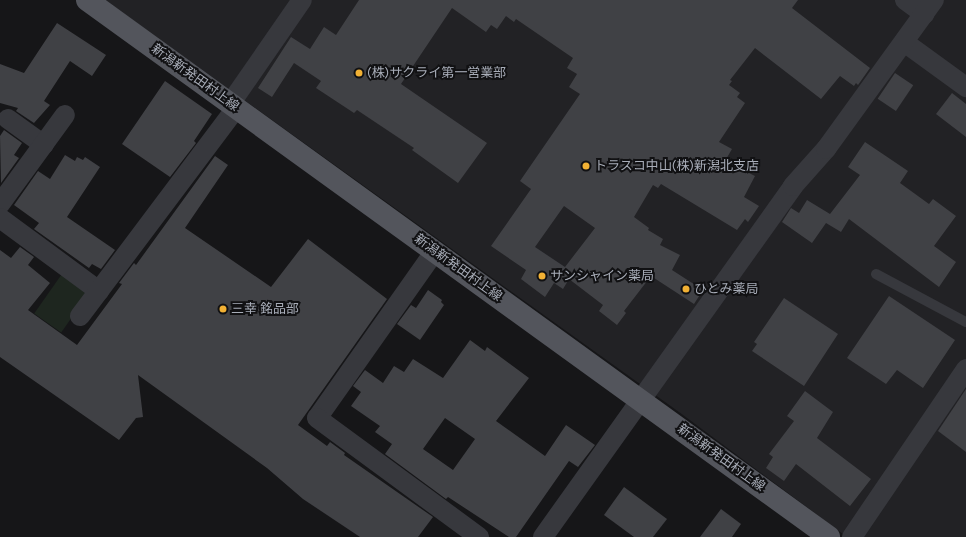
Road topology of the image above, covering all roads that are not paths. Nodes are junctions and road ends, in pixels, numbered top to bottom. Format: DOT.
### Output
graph roads {
  1 [pos="87,0"];
  2 [pos="302,0"];
  3 [pos="905,0"];
  4 [pos="929,7"];
  5 [pos="904,42"];
  6 [pos="966,87"];
  7 [pos="233,106"];
  8 [pos="65,115"];
  9 [pos="8,119"];
  10 [pos="44,144"];
  11 [pos="0,204"];
  12 [pos="0,218"];
  13 [pos="435,251"];
  14 [pos="876,274"];
  15 [pos="99,291"];
  16 [pos="80,316"];
  17 [pos="966,322"];
  18 [pos="966,369"];
  19 [pos="642,399"];
  20 [pos="479,537"];
  21 [pos="543,537"];
  22 [pos="828,537"];
  23 [pos="852,537"];
  1 -- 7 [label="main road, 新潟新発田村上線"];
  2 -- 7 [label="street"];
  3 -- 4 [label="street"];
  4 -- 5 [label="street"];
  5 -- 6 [label="street"];
  5 -- 19 [label="street"];
  7 -- 13 [label="main road, 新潟新発田村上線"];
  7 -- 15 [label="street"];
  8 -- 10 [label="street"];
  9 -- 10 [label="street"];
  10 -- 11 [label="street"];
  12 -- 15 [label="street"];
  13 -- 19 [label="main road, 新潟新発田村上線"];
  13 -- 20 [label="street"];
  14 -- 17 [label="lane"];
  15 -- 16 [label="street"];
  18 -- 23 [label="street"];
  19 -- 21 [label="street"];
  19 -- 22 [label="main road, 新潟新発田村上線"];
}
